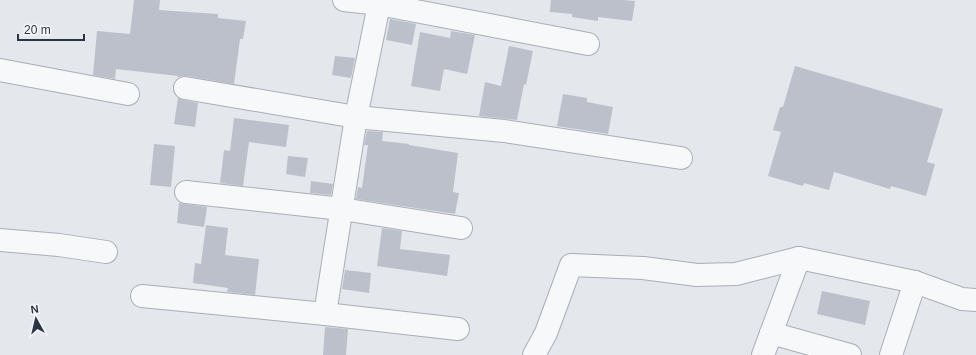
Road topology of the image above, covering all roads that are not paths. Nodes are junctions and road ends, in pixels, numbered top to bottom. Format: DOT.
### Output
graph roads {
  1 [pos="344,0"];
  2 [pos="379,2"];
  3 [pos="588,44"];
  4 [pos="0,70"];
  5 [pos="185,88"];
  6 [pos="128,94"];
  7 [pos="356,117"];
  8 [pos="681,158"];
  9 [pos="186,192"];
  10 [pos="342,209"];
  11 [pos="461,228"];
  12 [pos="0,240"];
  13 [pos="106,252"];
  14 [pos="798,258"];
  15 [pos="915,282"];
  16 [pos="142,296"];
  17 [pos="976,300"];
  18 [pos="325,314"];
  19 [pos="458,329"];
  20 [pos="771,333"];
  21 [pos="534,355"];
  22 [pos="763,355"];
  23 [pos="850,355"];
  24 [pos="891,355"];
  1 -- 2 [label="street"];
  2 -- 3 [label="street"];
  2 -- 7 [label="street"];
  4 -- 6 [label="street"];
  5 -- 7 [label="street"];
  7 -- 8 [label="street"];
  7 -- 10 [label="street"];
  9 -- 10 [label="street"];
  10 -- 11 [label="street"];
  10 -- 18 [label="street"];
  12 -- 13 [label="street"];
  14 -- 15 [label="street"];
  14 -- 20 [label="street"];
  14 -- 21 [label="street"];
  15 -- 17 [label="street"];
  15 -- 24 [label="street"];
  16 -- 18 [label="street"];
  18 -- 19 [label="street"];
  20 -- 22 [label="street"];
  20 -- 23 [label="street"];
}
